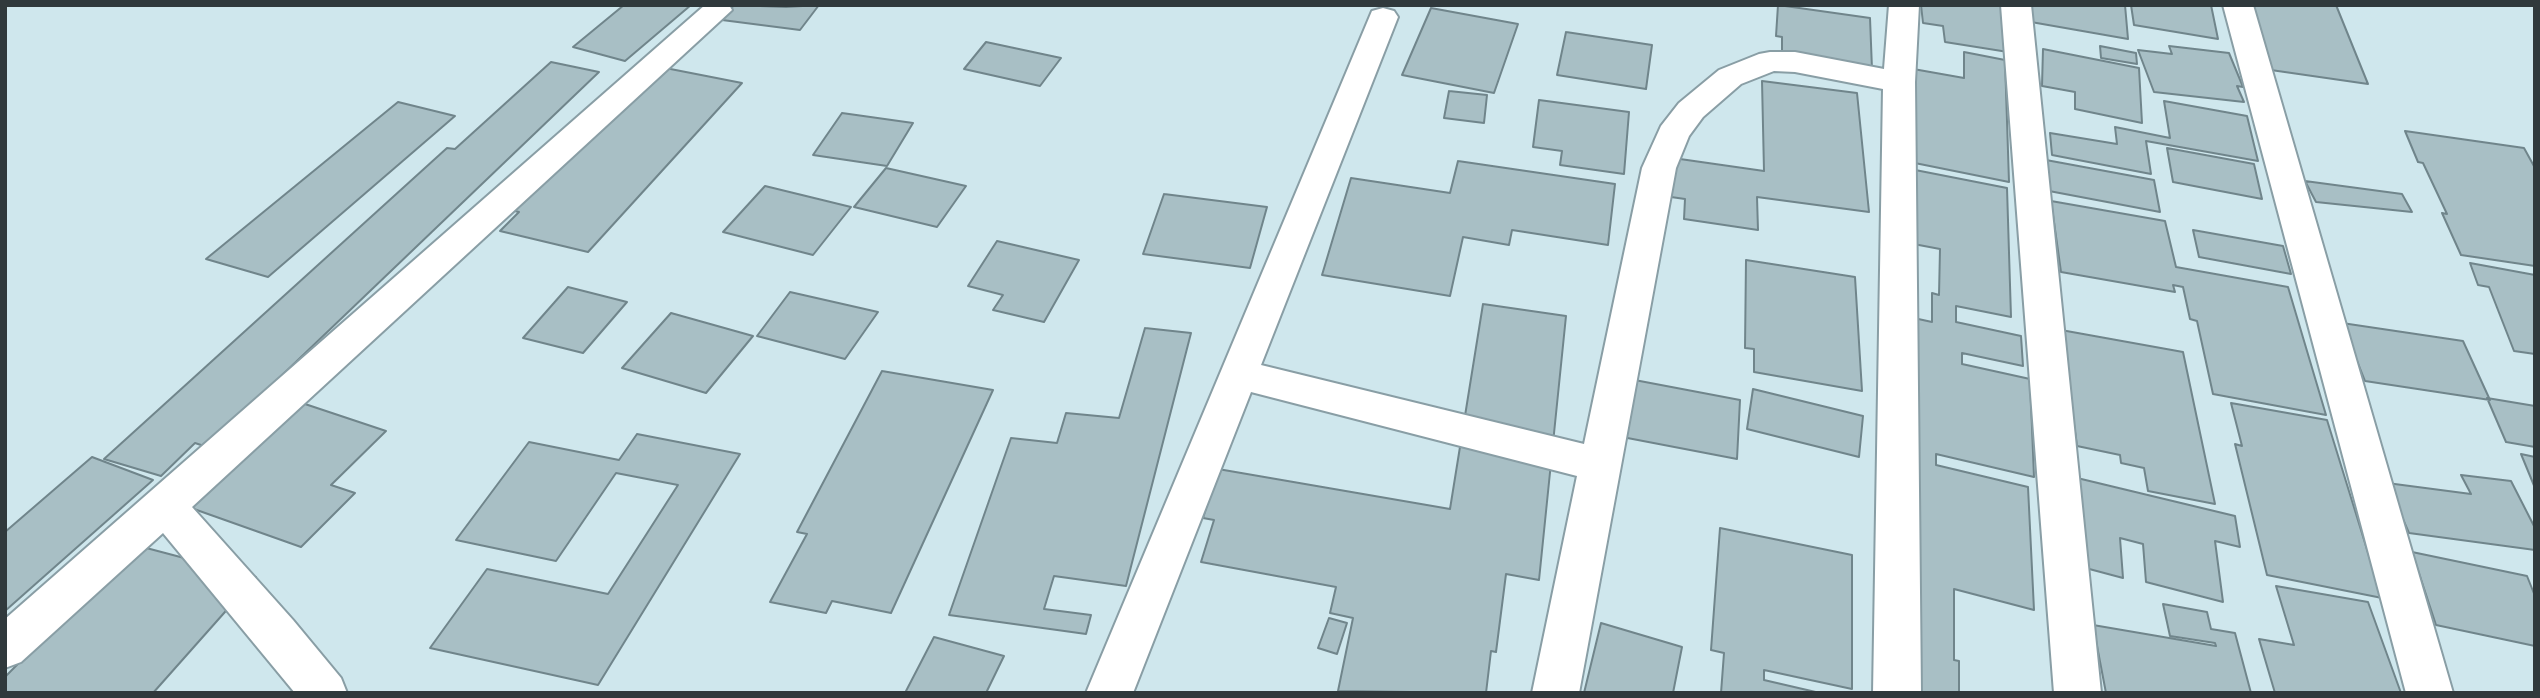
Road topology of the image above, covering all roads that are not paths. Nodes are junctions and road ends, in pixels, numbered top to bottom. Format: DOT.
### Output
graph roads {
  1 [pos="1904,5"];
  2 [pos="2016,5"];
  3 [pos="2238,5"];
  4 [pos="717,10"];
  5 [pos="1383,17"];
  6 [pos="1899,82"];
  7 [pos="1239,374"];
  8 [pos="1600,465"];
  9 [pos="165,506"];
  10 [pos="5,648"];
  11 [pos="324,693"];
  12 [pos="1109,693"];
  13 [pos="1555,693"];
  14 [pos="1897,693"];
  15 [pos="2078,693"];
  16 [pos="2430,693"];
  1 -- 6 [label="street"];
  2 -- 15 [label="street"];
  3 -- 16 [label="street"];
  4 -- 9 [label="street"];
  5 -- 7 [label="street"];
  6 -- 8 [label="street"];
  6 -- 14 [label="street"];
  7 -- 8 [label="street"];
  7 -- 12 [label="street"];
  8 -- 13 [label="street"];
  9 -- 10 [label="street"];
  9 -- 11 [label="street"];
}
